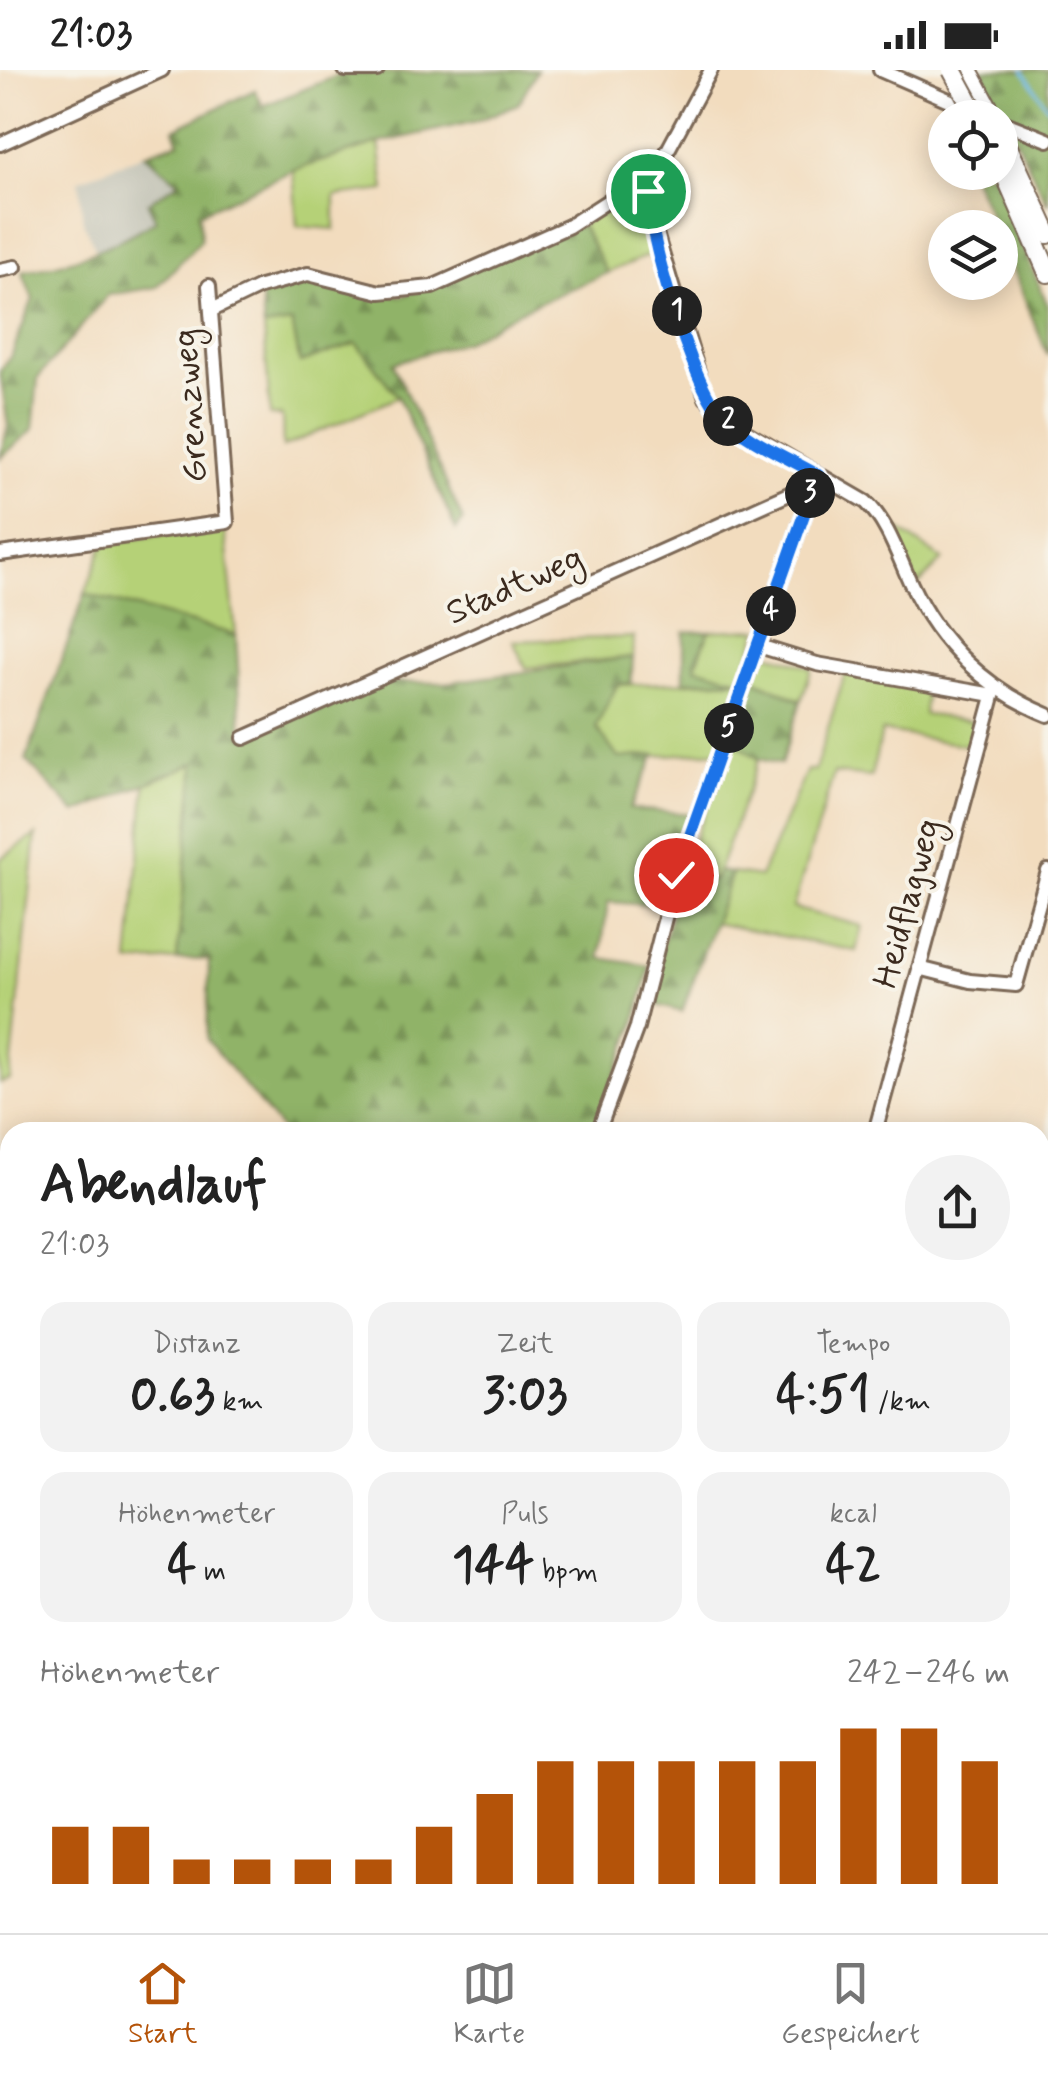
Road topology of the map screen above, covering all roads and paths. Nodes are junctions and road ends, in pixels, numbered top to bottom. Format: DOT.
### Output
graph roads {
  1 [pos="162,70"];
  2 [pos="346,70"];
  3 [pos="378,70"];
  4 [pos="711,70"];
  5 [pos="880,70"];
  6 [pos="952,70"];
  7 [pos="968,70"];
  8 [pos="950,100"];
  9 [pos="968,100"];
  10 [pos="985,100"];
  11 [pos="1018,128"];
  12 [pos="1047,140"];
  13 [pos="0,144"];
  14 [pos="1018,183"];
  15 [pos="1016,190"];
  16 [pos="648,191"];
  17 [pos="1048,234"];
  18 [pos="1048,273"];
  19 [pos="209,286"];
  20 [pos="212,310"];
  21 [pos="818,475"];
  22 [pos="810,492"];
  23 [pos="0,554"];
  24 [pos="759,646"];
  25 [pos="994,692"];
  26 [pos="1048,715"];
  27 [pos="244,738"];
  28 [pos="1048,871"];
  29 [pos="919,968"];
  30 [pos="602,1122"];
  31 [pos="878,1122"];
  1 -- 13 [label="street"];
  2 -- 3 [label="street"];
  4 -- 16 [label="street"];
  5 -- 8 [label="street"];
  6 -- 9 [label="highway, bridge"];
  7 -- 10 [label="highway"];
  11 -- 12 [label="street"];
  14 -- 17 [label="highway"];
  15 -- 18 [label="highway"];
  16 -- 20 [label="street"];
  16 -- 21 [label="street"];
  19 -- 20 [label="street, Grenzweg"];
  20 -- 23 [label="street, Grenzweg"];
  21 -- 22 [label="street"];
  21 -- 25 [label="street"];
  22 -- 24 [label="street"];
  22 -- 27 [label="street, Stadtweg"];
  24 -- 25 [label="street"];
  24 -- 30 [label="street"];
  25 -- 26 [label="street"];
  25 -- 29 [label="street, Heidflagweg"];
  28 -- 29 [label="street"];
  29 -- 31 [label="street, Heidflagweg"];
}
